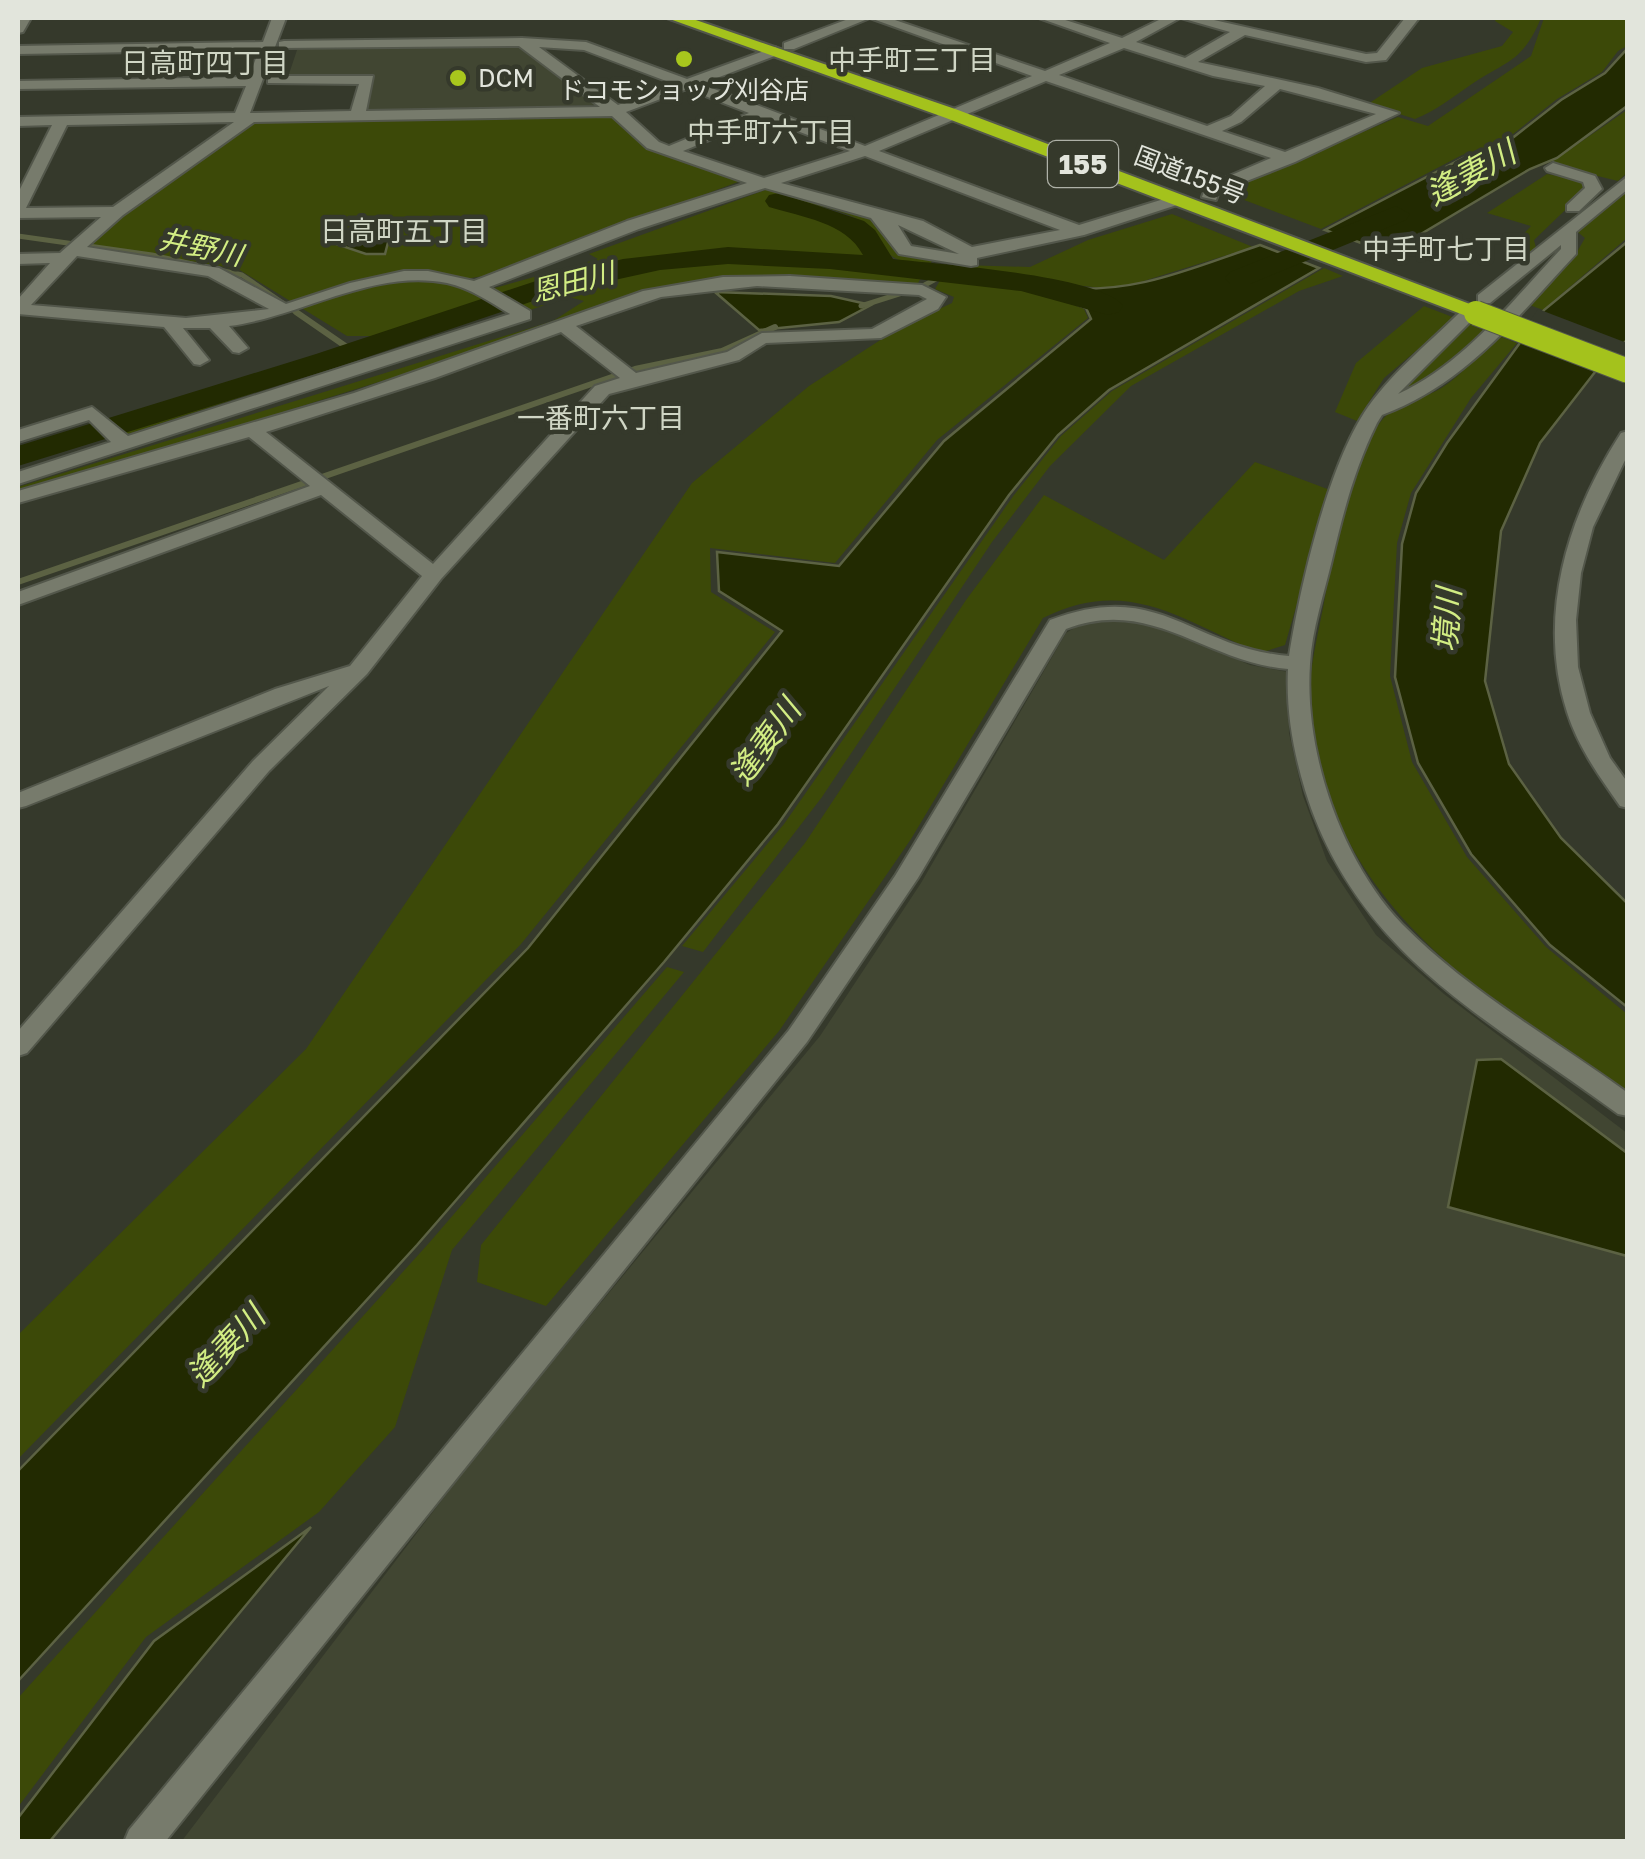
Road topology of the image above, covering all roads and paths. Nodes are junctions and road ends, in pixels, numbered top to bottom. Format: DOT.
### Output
graph roads {
  1 [pos="24,18"];
  2 [pos="278,18"];
  3 [pos="294,18"];
  4 [pos="675,18"];
  5 [pos="705,18"];
  6 [pos="863,18"];
  7 [pos="877,18"];
  8 [pos="1046,18"];
  9 [pos="1173,18"];
  10 [pos="1188,18"];
  11 [pos="1412,18"];
  12 [pos="18,29"];
  13 [pos="1244,30"];
  14 [pos="523,36"];
  15 [pos="1123,43"];
  16 [pos="284,45"];
  17 [pos="267,46"];
  18 [pos="782,49"];
  19 [pos="18,50"];
  20 [pos="1186,63"];
  21 [pos="1046,76"];
  22 [pos="254,80"];
  23 [pos="273,80"];
  24 [pos="691,83"];
  25 [pos="18,84"];
  26 [pos="1276,85"];
  27 [pos="616,111"];
  28 [pos="959,111"];
  29 [pos="764,112"];
  30 [pos="358,115"];
  31 [pos="251,117"];
  32 [pos="62,120"];
  33 [pos="18,121"];
  34 [pos="1208,131"];
  35 [pos="868,150"];
  36 [pos="670,151"];
  37 [pos="1289,159"];
  38 [pos="1553,168"];
  39 [pos="1628,181"];
  40 [pos="766,182"];
  41 [pos="1210,197"];
  42 [pos="1183,202"];
  43 [pos="18,211"];
  44 [pos="873,211"];
  45 [pos="117,212"];
  46 [pos="1078,231"];
  47 [pos="1560,236"];
  48 [pos="74,250"];
  49 [pos="941,257"];
  50 [pos="18,259"];
  51 [pos="479,289"];
  52 [pos="922,290"];
  53 [pos="1478,305"];
  54 [pos="290,308"];
  55 [pos="18,310"];
  56 [pos="170,323"];
  57 [pos="216,323"];
  58 [pos="563,325"];
  59 [pos="239,348"];
  60 [pos="1628,352"];
  61 [pos="200,360"];
  62 [pos="1628,372"];
  63 [pos="628,375"];
  64 [pos="1373,412"];
  65 [pos="251,430"];
  66 [pos="18,436"];
  67 [pos="1628,437"];
  68 [pos="126,444"];
  69 [pos="18,478"];
  70 [pos="312,482"];
  71 [pos="18,497"];
  72 [pos="434,575"];
  73 [pos="18,598"];
  74 [pos="1299,664"];
  75 [pos="358,669"];
  76 [pos="18,801"];
  77 [pos="1628,801"];
  78 [pos="18,1047"];
  79 [pos="1628,1107"];
  80 [pos="142,1842"];
  1 -- 12 [label="street"];
  2 -- 17 [label="street"];
  3 -- 16 [label="street"];
  4 -- 18 [label="highway, 国道155号 / 155"];
  5 -- 18 [label="highway, 国道155号 / 155"];
  6 -- 18 [label="street"];
  7 -- 21 [label="street"];
  8 -- 15 [label="street"];
  9 -- 15 [label="street"];
  10 -- 13 [label="street"];
  11 -- 13 [label="street"];
  13 -- 20 [label="street"];
  14 -- 16 [label="street"];
  14 -- 24 [label="street"];
  14 -- 27 [label="street"];
  15 -- 20 [label="street"];
  15 -- 21 [label="street"];
  16 -- 23 [label="street"];
  17 -- 19 [label="street"];
  17 -- 22 [label="street"];
  18 -- 24 [label="street"];
  18 -- 28 [label="highway, 国道155号 / 155"];
  20 -- 26 [label="street"];
  21 -- 28 [label="street"];
  21 -- 34 [label="street"];
  22 -- 25 [label="street"];
  22 -- 31 [label="street"];
  23 -- 30 [label="street"];
  23 -- 31 [label="street"];
  24 -- 27 [label="street"];
  24 -- 29 [label="street"];
  26 -- 34 [label="street"];
  26 -- 37 [label="street"];
  27 -- 30 [label="street"];
  27 -- 36 [label="street"];
  28 -- 35 [label="street"];
  28 -- 41 [label="highway, 国道155号 / 155"];
  28 -- 42 [label="highway, 国道155号 / 155"];
  29 -- 35 [label="street"];
  29 -- 36 [label="street"];
  30 -- 31 [label="street"];
  31 -- 32 [label="street"];
  31 -- 45 [label="street"];
  32 -- 33 [label="street"];
  32 -- 43 [label="street"];
  34 -- 37 [label="street"];
  35 -- 40 [label="street"];
  35 -- 46 [label="street"];
  36 -- 40 [label="street"];
  37 -- 41 [label="street"];
  38 -- 47 [label="street"];
  39 -- 47 [label="street"];
  40 -- 44 [label="street"];
  40 -- 51 [label="street"];
  41 -- 53 [label="highway, 国道155号 / 155"];
  42 -- 46 [label="street"];
  42 -- 53 [label="highway, 国道155号 / 155"];
  43 -- 45 [label="street"];
  44 -- 46 [label="street"];
  44 -- 49 [label="street"];
  45 -- 48 [label="street"];
  46 -- 49 [label="street"];
  47 -- 53 [label="street"];
  47 -- 64 [label="street"];
  48 -- 50 [label="street"];
  48 -- 54 [label="street"];
  48 -- 55 [label="street"];
  49 -- 52 [label="street"];
  51 -- 54 [label="street"];
  51 -- 68 [label="street"];
  52 -- 58 [label="street"];
  52 -- 63 [label="street"];
  53 -- 60 [label="highway, 国道155号 / 155"];
  53 -- 62 [label="highway, 国道155号 / 155, bridge"];
  53 -- 64 [label="street"];
  54 -- 57 [label="street"];
  55 -- 56 [label="street"];
  56 -- 57 [label="street"];
  56 -- 61 [label="street"];
  57 -- 59 [label="street"];
  58 -- 63 [label="street"];
  58 -- 65 [label="street"];
  63 -- 72 [label="street"];
  64 -- 74 [label="street"];
  65 -- 70 [label="street"];
  65 -- 71 [label="street"];
  66 -- 68 [label="street"];
  67 -- 77 [label="street"];
  68 -- 69 [label="street"];
  70 -- 72 [label="street"];
  70 -- 73 [label="street"];
  72 -- 75 [label="street"];
  74 -- 79 [label="street"];
  74 -- 80 [label="street"];
  75 -- 76 [label="street"];
  75 -- 78 [label="street"];
}
